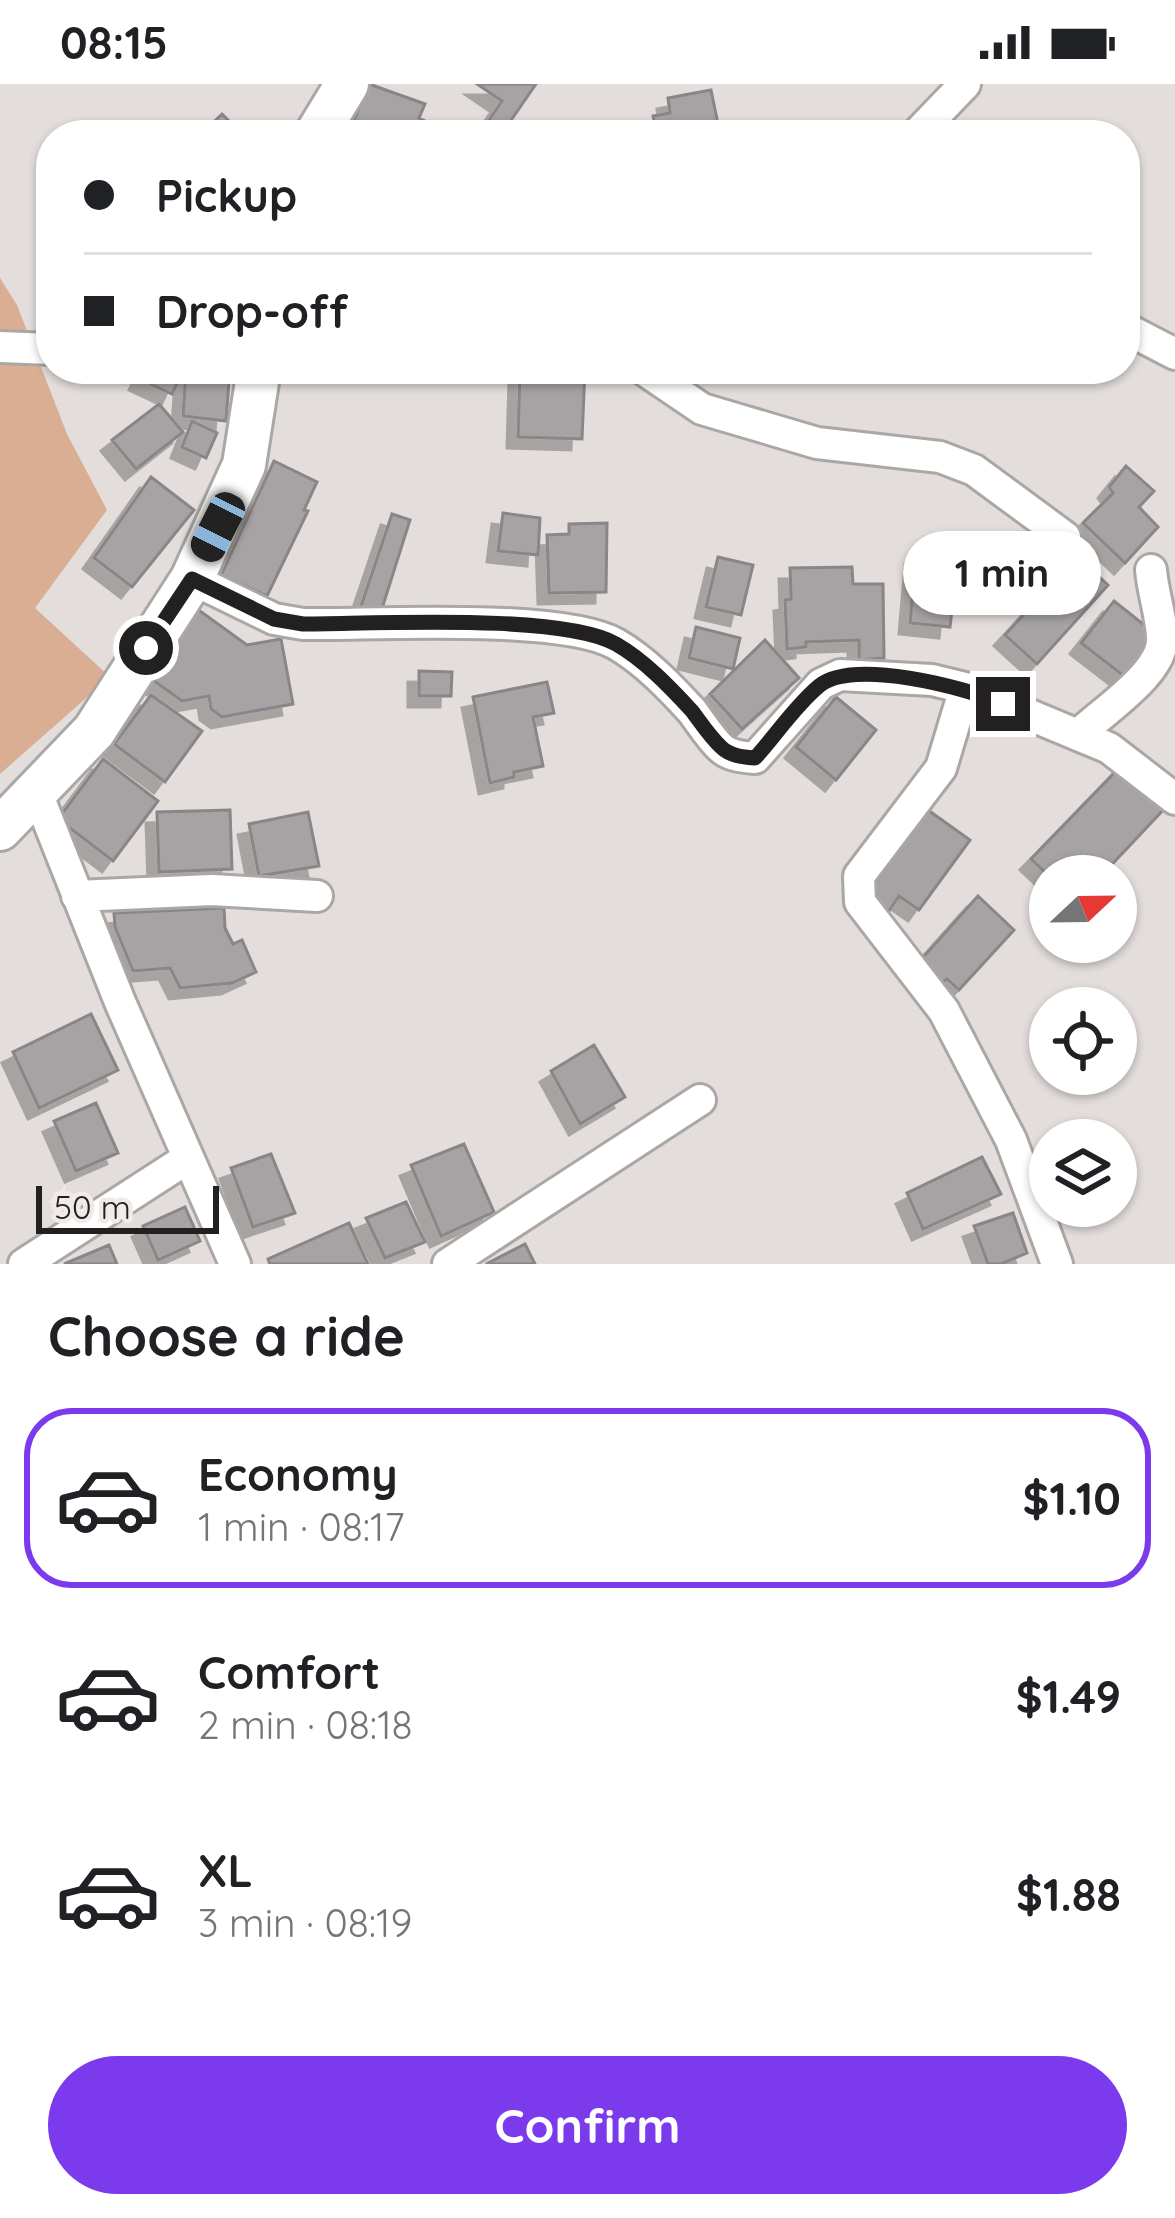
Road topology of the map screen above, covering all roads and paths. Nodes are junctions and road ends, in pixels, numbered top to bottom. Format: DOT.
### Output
graph roads {
  1 [pos="347,84"];
  2 [pos="965,84"];
  3 [pos="325,120"];
  4 [pos="930,120"];
  5 [pos="1140,336"];
  6 [pos="0,347"];
  7 [pos="36,348"];
  8 [pos="1175,355"];
  9 [pos="258,384"];
  10 [pos="665,384"];
  11 [pos="1065,537"];
  12 [pos="1151,570"];
  13 [pos="192,579"];
  14 [pos="965,688"];
  15 [pos="1078,735"];
  16 [pos="37,794"];
  17 [pos="1175,799"];
  18 [pos="0,829"];
  19 [pos="77,896"];
  20 [pos="317,896"];
  21 [pos="700,1100"];
  22 [pos="188,1158"];
  23 [pos="24,1264"];
  24 [pos="235,1264"];
  25 [pos="448,1264"];
  26 [pos="1058,1264"];
  1 -- 3 [label="street"];
  2 -- 4 [label="street"];
  5 -- 8 [label="street"];
  6 -- 7 [label="street"];
  9 -- 13 [label="street"];
  10 -- 11 [label="street"];
  12 -- 15 [label="street"];
  13 -- 14 [label="street"];
  13 -- 16 [label="street"];
  14 -- 15 [label="street"];
  14 -- 26 [label="street"];
  15 -- 17 [label="street"];
  16 -- 18 [label="street"];
  16 -- 19 [label="street"];
  19 -- 20 [label="street"];
  19 -- 22 [label="street"];
  21 -- 25 [label="street"];
  22 -- 23 [label="street"];
  22 -- 24 [label="street"];
}
